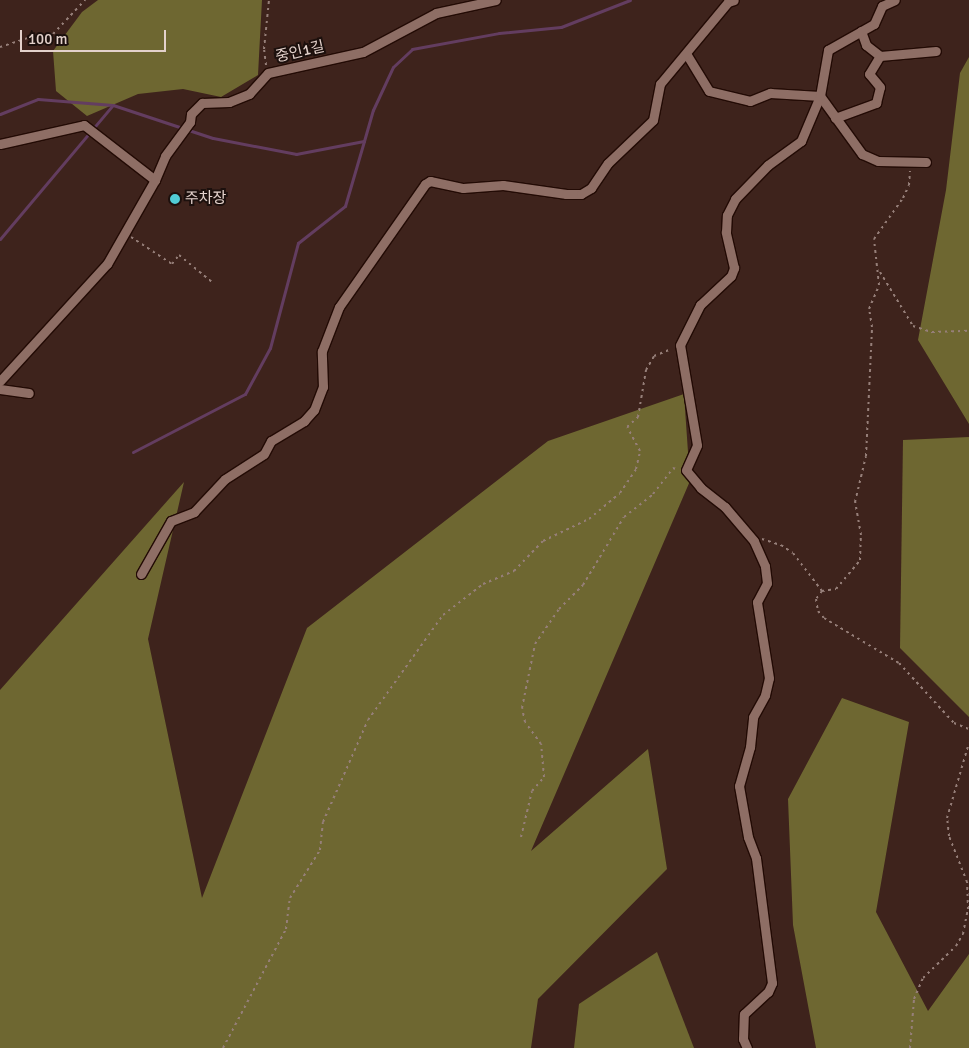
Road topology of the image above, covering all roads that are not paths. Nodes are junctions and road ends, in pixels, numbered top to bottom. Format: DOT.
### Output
graph roads {
  1 [pos="496,0"];
  2 [pos="734,0"];
  3 [pos="894,0"];
  4 [pos="861,31"];
  5 [pos="936,50"];
  6 [pos="687,55"];
  7 [pos="880,56"];
  8 [pos="820,96"];
  9 [pos="835,118"];
  10 [pos="0,144"];
  11 [pos="926,162"];
  12 [pos="155,180"];
  13 [pos="0,381"];
  14 [pos="0,389"];
  15 [pos="29,393"];
  16 [pos="141,574"];
  17 [pos="747,1048"];
  1 -- 12 [label="street, 중인1길"];
  2 -- 6 [label="street"];
  3 -- 4 [label="street"];
  4 -- 7 [label="street"];
  4 -- 8 [label="street"];
  5 -- 7 [label="street"];
  6 -- 8 [label="street"];
  6 -- 16 [label="street"];
  7 -- 9 [label="street"];
  8 -- 9 [label="street"];
  8 -- 17 [label="street"];
  9 -- 11 [label="street"];
  10 -- 12 [label="street"];
  12 -- 13 [label="street, 중인1길"];
  14 -- 15 [label="street"];
}
